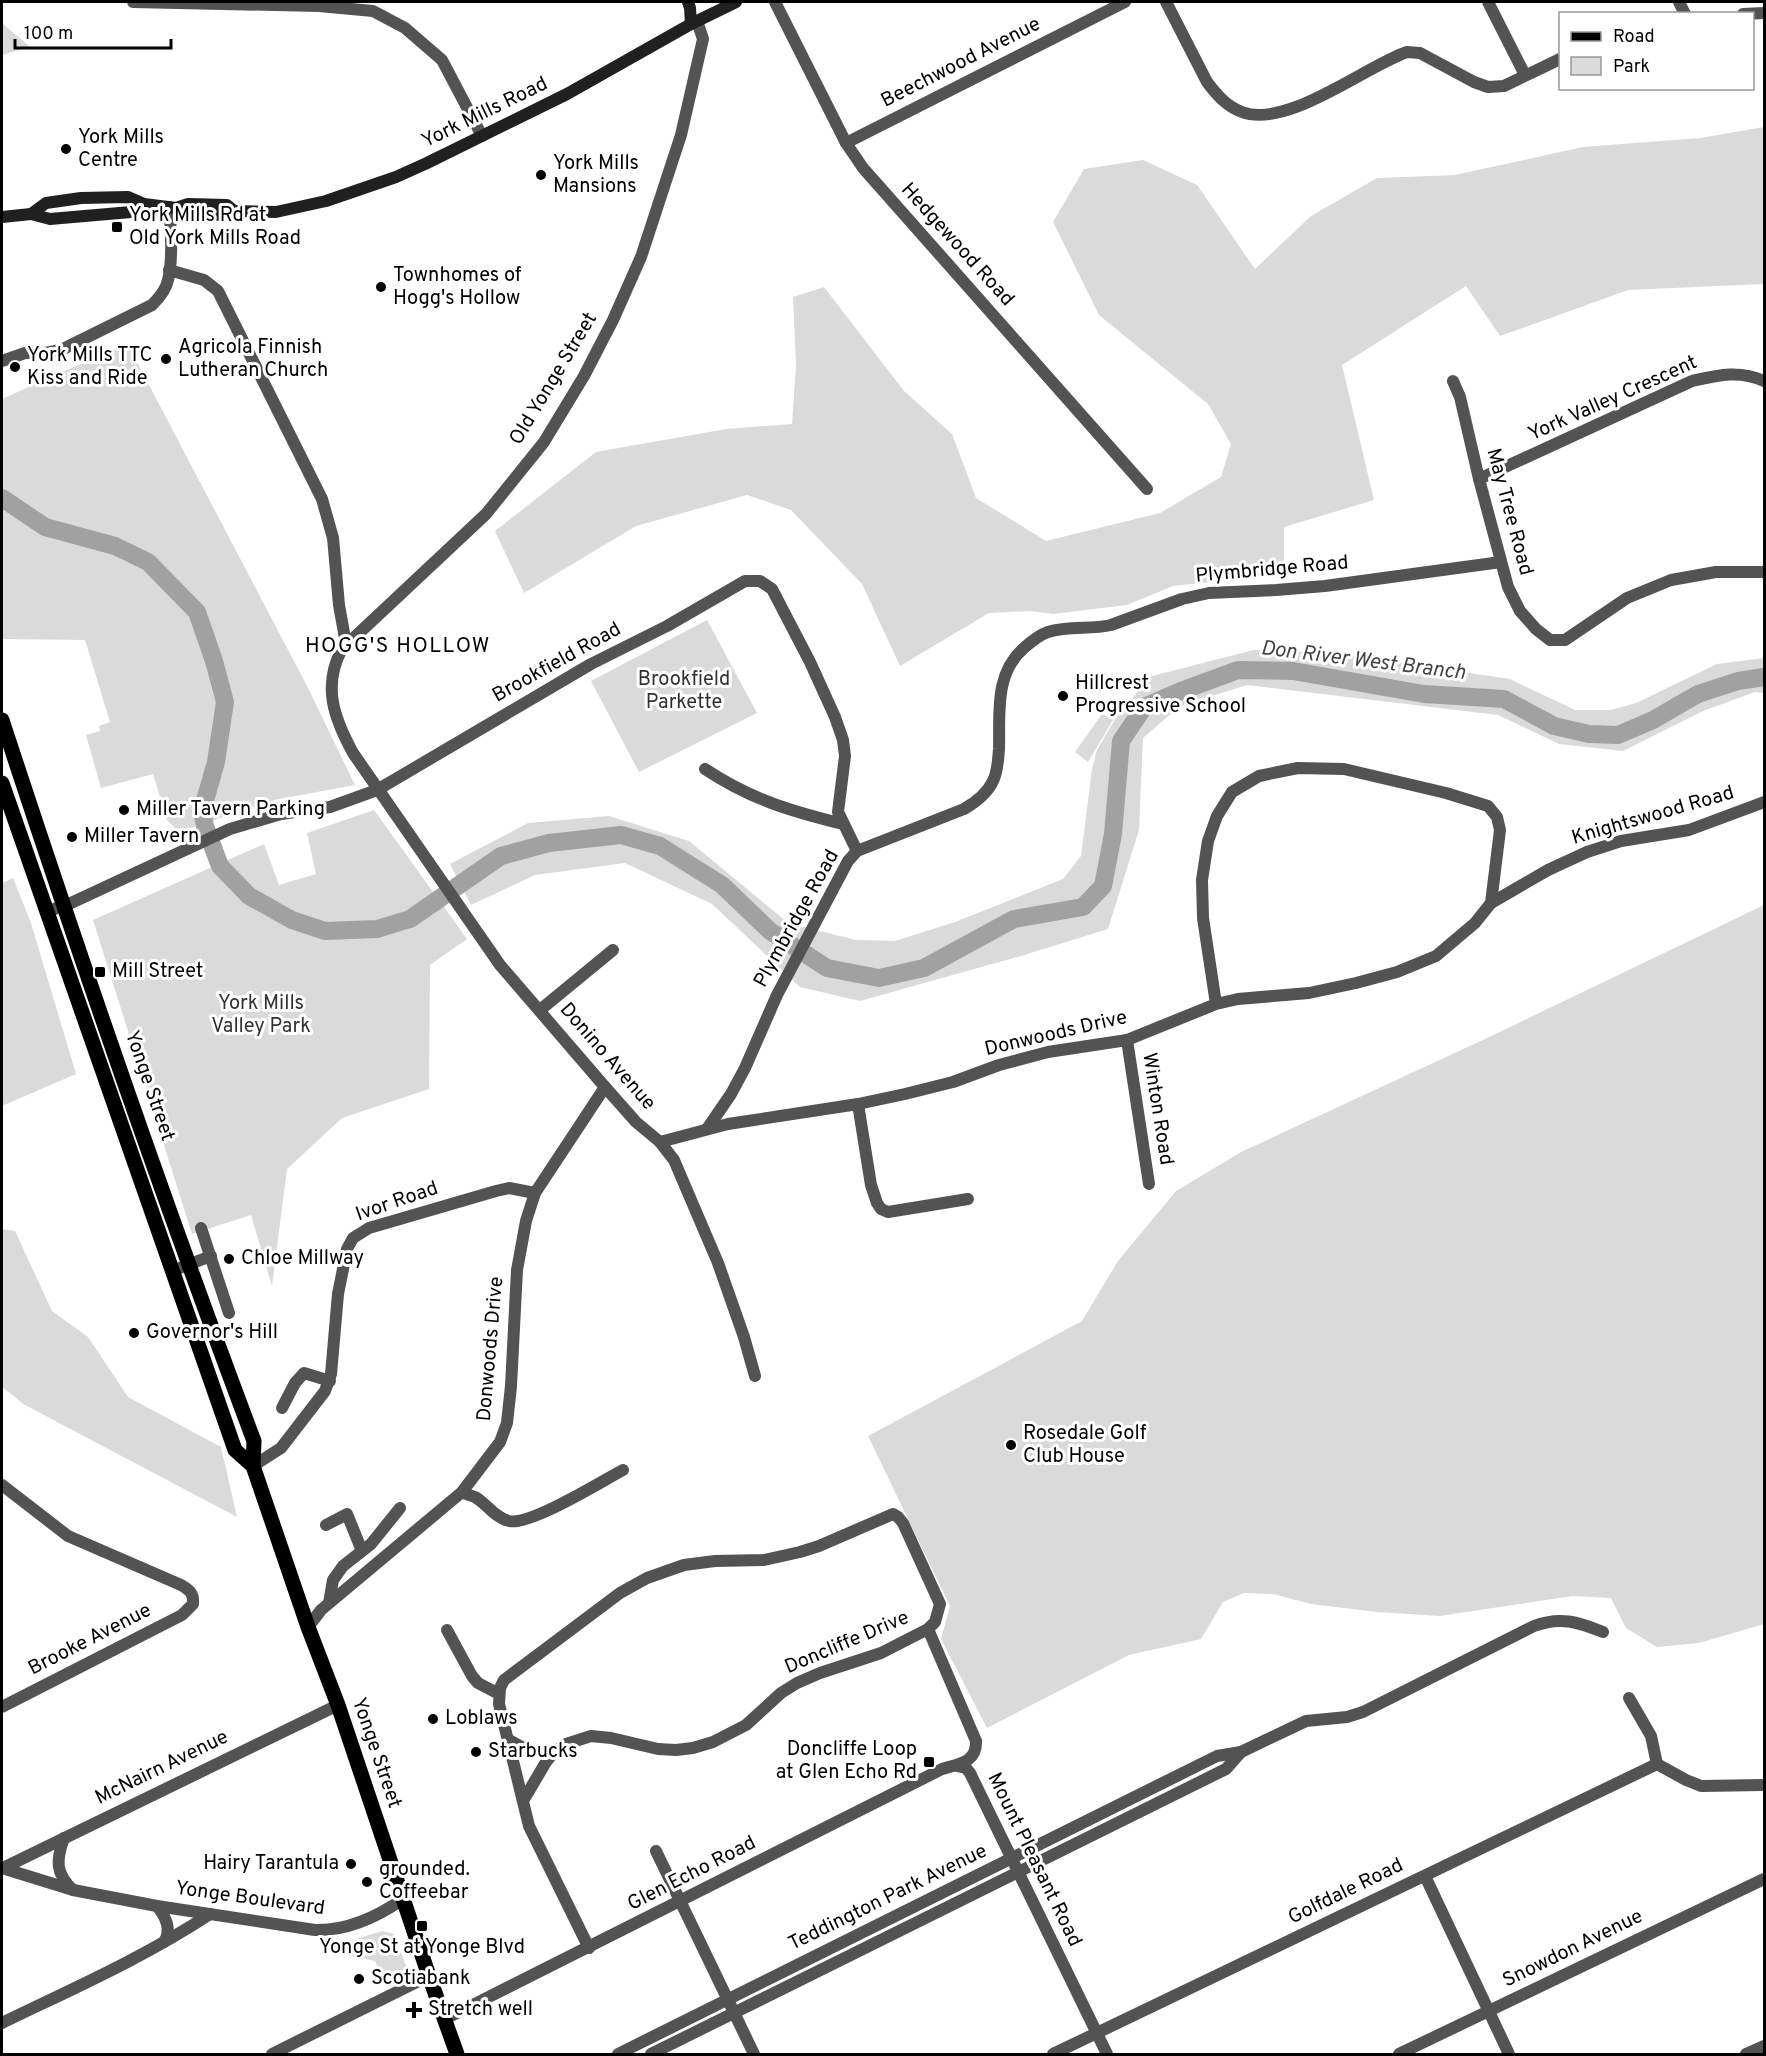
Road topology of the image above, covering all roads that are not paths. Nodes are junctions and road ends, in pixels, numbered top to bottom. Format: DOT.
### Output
graph roads {
  1 [pos="133,2"];
  2 [pos="688,2"];
  3 [pos="695,2"];
  4 [pos="736,2"];
  5 [pos="775,2"];
  6 [pos="1125,2"];
  7 [pos="1166,2"];
  8 [pos="1488,2"];
  9 [pos="694,22"];
  10 [pos="1559,59"];
  11 [pos="1525,75"];
  12 [pos="482,136"];
  13 [pos="846,143"];
  14 [pos="144,204"];
  15 [pos="173,207"];
  16 [pos="31,214"];
  17 [pos="2,218"];
  18 [pos="169,270"];
  19 [pos="2,361"];
  20 [pos="1453,381"];
  21 [pos="1764,381"];
  22 [pos="1479,480"];
  23 [pos="1147,489"];
  24 [pos="1501,562"];
  25 [pos="1764,572"];
  26 [pos="346,644"];
  27 [pos="2,720"];
  28 [pos="705,768"];
  29 [pos="2,783"];
  30 [pos="377,790"];
  31 [pos="1764,802"];
  32 [pos="843,824"];
  33 [pos="857,851"];
  34 [pos="1491,903"];
  35 [pos="63,905"];
  36 [pos="46,912"];
  37 [pos="613,950"];
  38 [pos="1216,1004"];
  39 [pos="540,1010"];
  40 [pos="1126,1040"];
  41 [pos="605,1087"];
  42 [pos="858,1104"];
  43 [pos="707,1129"];
  44 [pos="660,1142"];
  45 [pos="1149,1184"];
  46 [pos="535,1193"];
  47 [pos="968,1199"];
  48 [pos="201,1228"];
  49 [pos="211,1256"];
  50 [pos="189,1265"];
  51 [pos="172,1271"];
  52 [pos="229,1313"];
  53 [pos="755,1376"];
  54 [pos="330,1381"];
  55 [pos="282,1408"];
  56 [pos="253,1466"];
  57 [pos="623,1470"];
  58 [pos="2,1485"];
  59 [pos="462,1492"];
  60 [pos="400,1508"];
  61 [pos="326,1525"];
  62 [pos="362,1551"];
  63 [pos="329,1603"];
  64 [pos="308,1627"];
  65 [pos="928,1629"];
  66 [pos="447,1630"];
  67 [pos="1604,1632"];
  68 [pos="499,1694"];
  69 [pos="1629,1698"];
  70 [pos="338,1705"];
  71 [pos="2,1707"];
  72 [pos="509,1740"];
  73 [pos="1242,1752"];
  74 [pos="553,1753"];
  75 [pos="1657,1764"];
  76 [pos="957,1766"];
  77 [pos="1764,1785"];
  78 [pos="523,1801"];
  79 [pos="63,1838"];
  80 [pos="656,1851"];
  81 [pos="1011,1858"];
  82 [pos="2,1868"];
  83 [pos="1018,1872"];
  84 [pos="1425,1876"];
  85 [pos="1764,1879"];
  86 [pos="73,1890"];
  87 [pos="403,1899"];
  88 [pos="680,1902"];
  89 [pos="157,1906"];
  90 [pos="210,1914"];
  91 [pos="164,1942"];
  92 [pos="588,1948"];
  93 [pos="429,1976"];
  94 [pos="728,1999"];
  95 [pos="1489,2011"];
  96 [pos="735,2013"];
  97 [pos="445,2019"];
  98 [pos="2,2024"];
  99 [pos="1097,2033"];
  100 [pos="1764,2046"];
  101 [pos="272,2055"];
  102 [pos="458,2055"];
  103 [pos="618,2055"];
  104 [pos="651,2055"];
  105 [pos="754,2055"];
  106 [pos="1053,2055"];
  107 [pos="1107,2055"];
  108 [pos="1399,2055"];
  109 [pos="1509,2055"];
  110 [pos="1746,2055"];
  1 -- 12 [label="street"];
  2 -- 9 [label="main road"];
  3 -- 9 [label="main road"];
  4 -- 9 [label="main road, York Mills Road"];
  5 -- 13 [label="street, Hedgewood Road"];
  6 -- 13 [label="street, Beechwood Avenue"];
  7 -- 11 [label="street"];
  8 -- 11 [label="street"];
  9 -- 12 [label="main road, York Mills Road"];
  9 -- 26 [label="street, Old Yonge Street"];
  10 -- 11 [label="street"];
  12 -- 15 [label="main road, York Mills Road"];
  13 -- 23 [label="street, Hedgewood Road"];
  14 -- 15 [label="main road, York Mills Road"];
  14 -- 16 [label="main road, York Mills Road"];
  14 -- 16 [label="main road, York Mills Road"];
  15 -- 18 [label="street"];
  16 -- 17 [label="main road, York Mills Road"];
  18 -- 19 [label="street"];
  18 -- 26 [label="street"];
  20 -- 22 [label="street, May Tree Road"];
  21 -- 22 [label="street, York Valley Crescent"];
  22 -- 24 [label="street, May Tree Road"];
  24 -- 25 [label="street, May Tree Road"];
  24 -- 33 [label="street, Plymbridge Road"];
  26 -- 30 [label="street, Old Yonge Street"];
  27 -- 35 [label="main road, Yonge Street"];
  28 -- 32 [label="street"];
  29 -- 36 [label="main road, Yonge Street"];
  30 -- 32 [label="street, Brookfield Road"];
  30 -- 35 [label="street"];
  30 -- 39 [label="street, Donino Avenue"];
  31 -- 34 [label="street, Knightswood Road"];
  32 -- 33 [label="street"];
  33 -- 43 [label="street, Plymbridge Road"];
  34 -- 38 [label="street, Donwoods Drive"];
  34 -- 38 [label="street"];
  35 -- 36 [label="street"];
  35 -- 50 [label="main road, Yonge Street"];
  36 -- 51 [label="main road, Yonge Street"];
  37 -- 39 [label="street"];
  38 -- 40 [label="street, Donwoods Drive"];
  39 -- 41 [label="street, Donino Avenue"];
  40 -- 42 [label="street, Donwoods Drive"];
  40 -- 45 [label="street, Winton Road"];
  41 -- 44 [label="street, Donino Avenue"];
  41 -- 46 [label="street, Donwoods Drive"];
  42 -- 43 [label="street, Donwoods Drive"];
  42 -- 47 [label="street"];
  43 -- 44 [label="street, Donwoods Drive"];
  44 -- 53 [label="street, Donino Avenue"];
  46 -- 54 [label="street, Ivor Road"];
  46 -- 59 [label="street, Donwoods Drive"];
  48 -- 49 [label="street"];
  49 -- 50 [label="street"];
  49 -- 52 [label="street"];
  50 -- 51 [label="street"];
  50 -- 56 [label="main road, Yonge Street"];
  51 -- 56 [label="main road, Yonge Street"];
  54 -- 55 [label="street"];
  54 -- 56 [label="street, Ivor Road"];
  56 -- 64 [label="main road, Yonge Street"];
  57 -- 59 [label="street"];
  58 -- 71 [label="street, Brooke Avenue"];
  59 -- 63 [label="street, Donwoods Drive"];
  60 -- 62 [label="street"];
  61 -- 62 [label="street"];
  62 -- 63 [label="street"];
  63 -- 64 [label="street, Donwoods Drive"];
  64 -- 70 [label="main road, Yonge Street"];
  65 -- 68 [label="street"];
  65 -- 74 [label="street, Doncliffe Drive"];
  65 -- 76 [label="street, Mount Pleasant Road"];
  66 -- 68 [label="street"];
  67 -- 73 [label="street, Teddington Park Avenue"];
  68 -- 72 [label="street"];
  69 -- 75 [label="street"];
  70 -- 79 [label="street, McNairn Avenue"];
  70 -- 87 [label="main road, Yonge Street"];
  72 -- 74 [label="street"];
  72 -- 78 [label="street"];
  73 -- 81 [label="street, Teddington Park Avenue"];
  73 -- 83 [label="street, Teddington Park Avenue"];
  74 -- 78 [label="street"];
  75 -- 77 [label="street"];
  75 -- 84 [label="street, Golfdale Road"];
  76 -- 81 [label="street, Mount Pleasant Road"];
  76 -- 88 [label="street, Glen Echo Road"];
  78 -- 92 [label="street"];
  79 -- 82 [label="street, McNairn Avenue"];
  79 -- 86 [label="street"];
  80 -- 88 [label="street"];
  81 -- 83 [label="street, Mount Pleasant Road"];
  81 -- 94 [label="street, Teddington Park Avenue"];
  82 -- 86 [label="street, Yonge Boulevard"];
  83 -- 96 [label="street, Teddington Park Avenue"];
  83 -- 99 [label="street, Mount Pleasant Road"];
  84 -- 95 [label="street"];
  84 -- 99 [label="street, Golfdale Road"];
  85 -- 95 [label="street, Snowdon Avenue"];
  86 -- 89 [label="street, Yonge Boulevard"];
  87 -- 90 [label="street, Yonge Boulevard"];
  87 -- 93 [label="main road, Yonge Street"];
  88 -- 92 [label="street, Glen Echo Road"];
  88 -- 94 [label="street"];
  89 -- 90 [label="street, Yonge Boulevard"];
  89 -- 91 [label="street, Yonge Boulevard"];
  90 -- 91 [label="street"];
  91 -- 98 [label="street"];
  92 -- 97 [label="street, Glen Echo Road"];
  93 -- 97 [label="main road, Yonge Street"];
  93 -- 101 [label="street"];
  94 -- 96 [label="street"];
  94 -- 103 [label="street, Teddington Park Avenue"];
  95 -- 108 [label="street, Snowdon Avenue"];
  95 -- 109 [label="street"];
  96 -- 104 [label="street, Teddington Park Avenue"];
  96 -- 105 [label="street"];
  97 -- 102 [label="main road, Yonge Street"];
  99 -- 106 [label="street, Golfdale Road"];
  99 -- 107 [label="street, Mount Pleasant Road"];
  100 -- 110 [label="street"];
}
